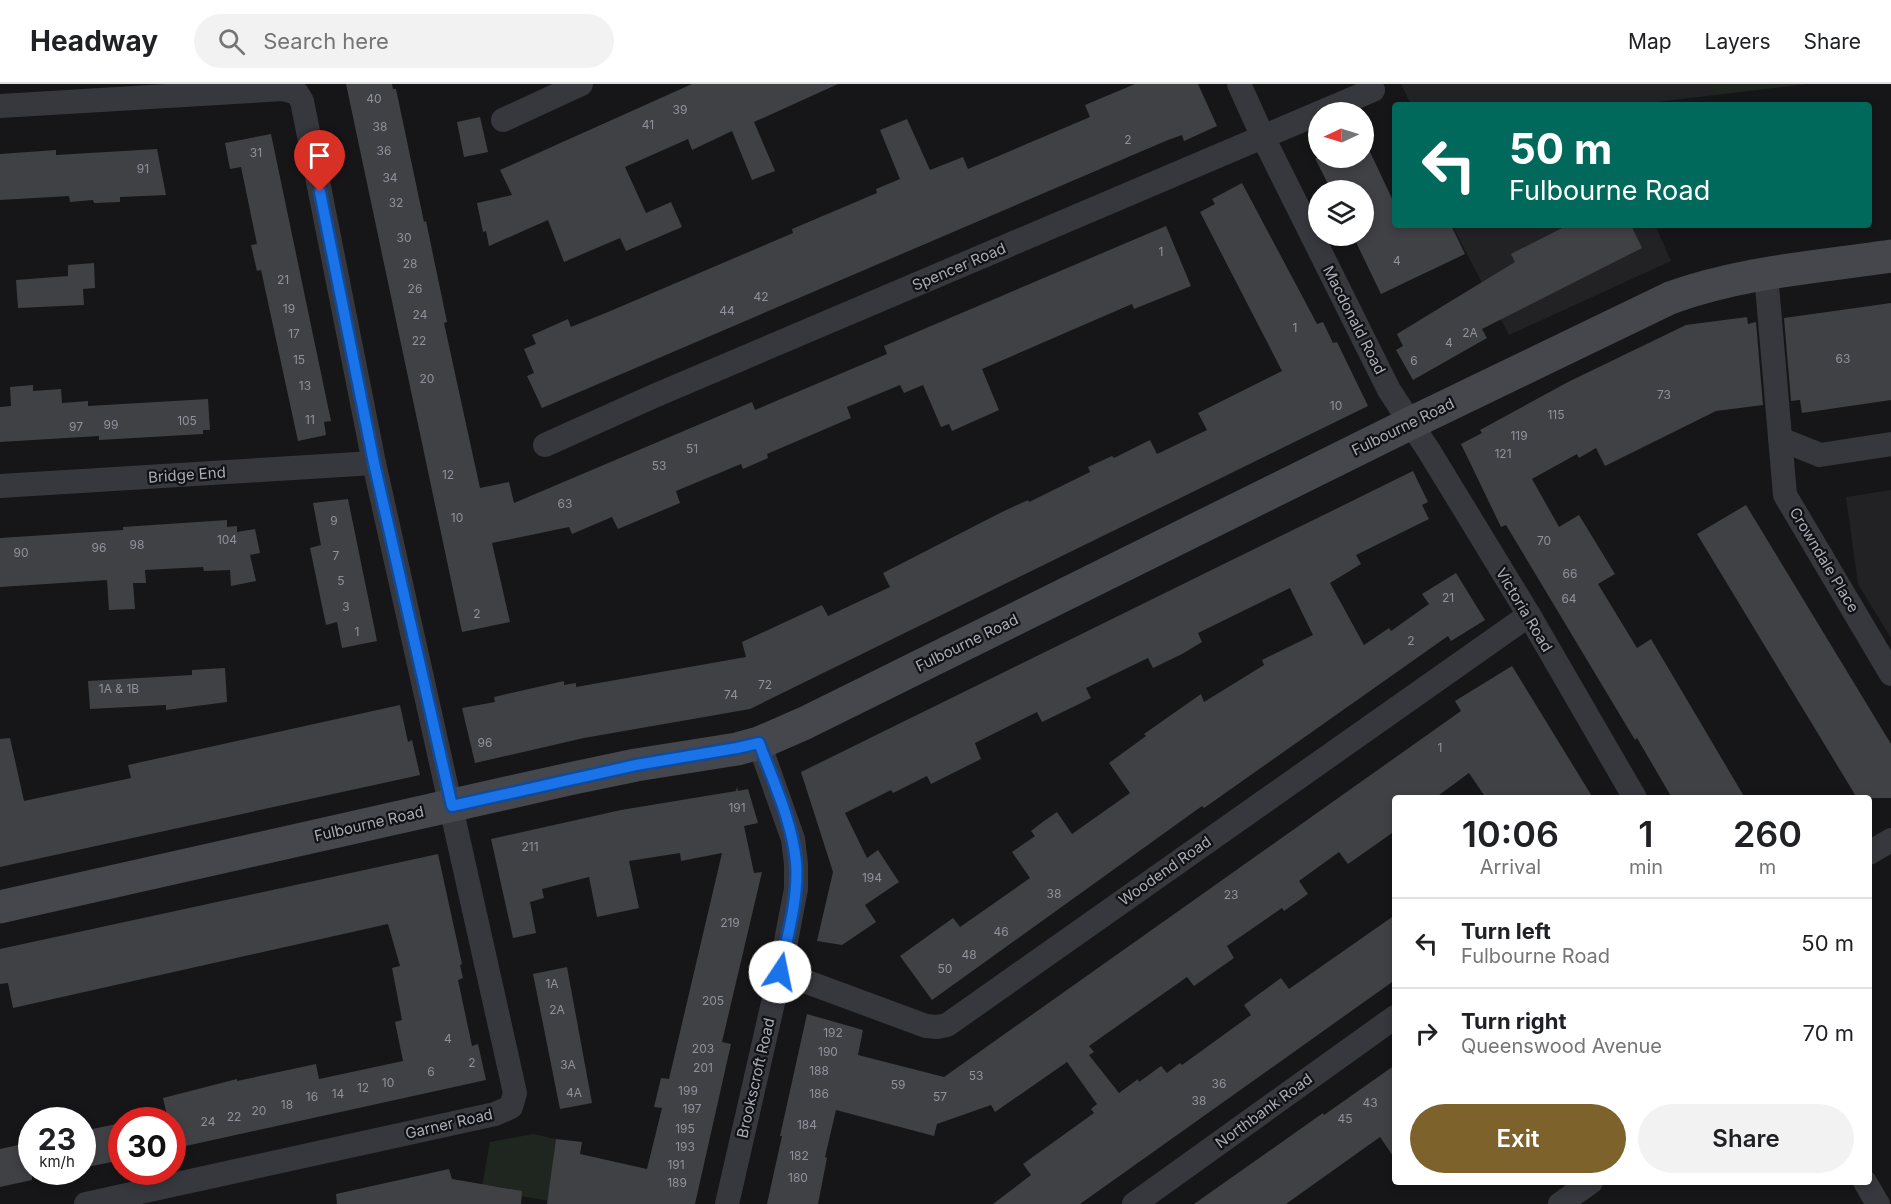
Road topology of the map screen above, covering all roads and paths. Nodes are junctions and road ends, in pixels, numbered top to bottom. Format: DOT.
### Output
graph roads {
  1 [pos="581,84"];
  2 [pos="1239,84"];
  3 [pos="1373,90"];
  4 [pos="0,106"];
  5 [pos="503,120"];
  6 [pos="1262,135"];
  7 [pos="1891,256"];
  8 [pos="1766,274"];
  9 [pos="1411,423"];
  10 [pos="1780,439"];
  11 [pos="1891,444"];
  12 [pos="545,446"];
  13 [pos="374,463"];
  14 [pos="0,486"];
  15 [pos="1529,615"];
  16 [pos="1891,674"];
  17 [pos="759,743"];
  18 [pos="1633,795"];
  19 [pos="452,806"];
  20 [pos="1891,840"];
  21 [pos="1872,851"];
  22 [pos="0,907"];
  23 [pos="780,972"];
  24 [pos="1392,1019"];
  25 [pos="1587,1185"];
  26 [pos="1867,1185"];
  27 [pos="86,1204"];
  28 [pos="727,1204"];
  29 [pos="1134,1204"];
  30 [pos="1560,1204"];
  31 [pos="1878,1204"];
  1 -- 5 [label="street"];
  2 -- 6 [label="street, Macdonald Road"];
  3 -- 6 [label="street, Spencer Road"];
  4 -- 13 [label="street"];
  6 -- 9 [label="street, Macdonald Road"];
  6 -- 12 [label="street, Spencer Road"];
  7 -- 8 [label="main road, Fulbourne Road"];
  8 -- 9 [label="main road, Fulbourne Road"];
  8 -- 10 [label="street, Crowndale Place"];
  9 -- 15 [label="street, Victoria Road"];
  9 -- 17 [label="main road, Fulbourne Road"];
  10 -- 11 [label="street"];
  10 -- 16 [label="street, Crowndale Place"];
  13 -- 14 [label="street, Bridge End"];
  13 -- 19 [label="street"];
  15 -- 18 [label="street, Victoria Road"];
  15 -- 23 [label="street, Woodend Road"];
  17 -- 19 [label="main road, Fulbourne Road"];
  17 -- 23 [label="street, Brookscroft Road"];
  19 -- 22 [label="main road, Fulbourne Road"];
  19 -- 27 [label="street, Garner Road"];
  20 -- 21 [label="street"];
  23 -- 28 [label="street, Brookscroft Road"];
  24 -- 29 [label="street, Northbank Road"];
  25 -- 30 [label="street"];
  26 -- 31 [label="street"];
}
